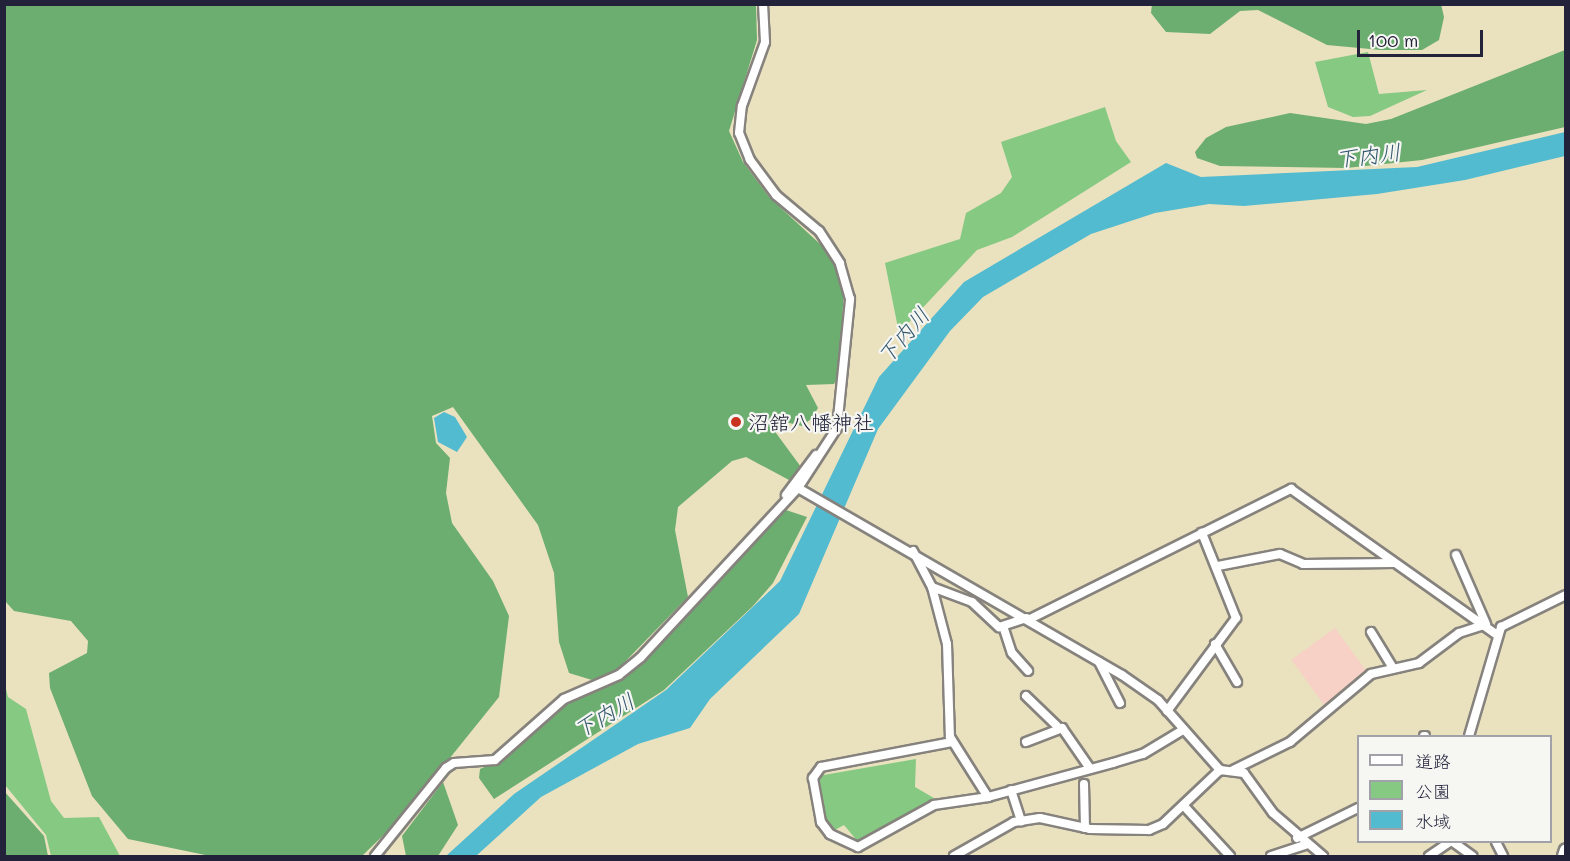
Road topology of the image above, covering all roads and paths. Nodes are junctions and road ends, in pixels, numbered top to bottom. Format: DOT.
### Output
graph roads {
  1 [pos="763,4"];
  2 [pos="833,437"];
  3 [pos="802,491"];
  4 [pos="786,495"];
  5 [pos="1202,533"];
  6 [pos="913,551"];
  7 [pos="1456,555"];
  8 [pos="1394,563"];
  9 [pos="1218,566"];
  10 [pos="932,587"];
  11 [pos="1566,595"];
  12 [pos="1028,619"];
  13 [pos="1486,624"];
  14 [pos="1004,629"];
  15 [pos="1371,632"];
  16 [pos="1497,635"];
  17 [pos="1215,644"];
  18 [pos="1099,662"];
  19 [pos="1393,668"];
  20 [pos="1028,671"];
  21 [pos="1237,682"];
  22 [pos="1026,696"];
  23 [pos="1120,703"];
  24 [pos="1167,711"];
  25 [pos="1057,726"];
  26 [pos="1183,730"];
  27 [pos="1469,735"];
  28 [pos="952,742"];
  29 [pos="1026,742"];
  30 [pos="1089,767"];
  31 [pos="1220,770"];
  32 [pos="1233,770"];
  33 [pos="1084,784"];
  34 [pos="1011,790"];
  35 [pos="988,797"];
  36 [pos="1184,806"];
  37 [pos="1357,809"];
  38 [pos="1021,821"];
  39 [pos="1085,828"];
  40 [pos="1297,838"];
  41 [pos="1449,843"];
  42 [pos="1452,843"];
  43 [pos="1305,845"];
  44 [pos="1566,850"];
  45 [pos="375,856"];
  46 [pos="954,856"];
  47 [pos="1230,856"];
  48 [pos="1271,856"];
  49 [pos="1323,856"];
  50 [pos="1429,856"];
  51 [pos="1472,856"];
  52 [pos="1564,856"];
  1 -- 2 [label="street"];
  2 -- 3 [label="street"];
  2 -- 4 [label="street"];
  3 -- 6 [label="street"];
  3 -- 45 [label="street"];
  5 -- 8 [label="street"];
  5 -- 9 [label="street"];
  5 -- 12 [label="street"];
  6 -- 10 [label="street"];
  6 -- 12 [label="street"];
  7 -- 13 [label="street"];
  8 -- 9 [label="street"];
  8 -- 13 [label="street"];
  9 -- 17 [label="street"];
  10 -- 14 [label="street"];
  10 -- 28 [label="street"];
  11 -- 16 [label="street"];
  12 -- 14 [label="street"];
  12 -- 18 [label="street"];
  13 -- 16 [label="street"];
  13 -- 19 [label="street"];
  14 -- 20 [label="street"];
  15 -- 19 [label="street"];
  16 -- 27 [label="street"];
  17 -- 21 [label="street"];
  17 -- 24 [label="street"];
  18 -- 23 [label="street"];
  18 -- 24 [label="street"];
  19 -- 32 [label="street"];
  22 -- 25 [label="street"];
  24 -- 26 [label="street"];
  25 -- 29 [label="street"];
  25 -- 30 [label="street"];
  26 -- 30 [label="street"];
  26 -- 31 [label="street"];
  28 -- 35 [label="street"];
  28 -- 35 [label="street"];
  30 -- 34 [label="street"];
  31 -- 32 [label="street"];
  31 -- 36 [label="street"];
  32 -- 40 [label="street"];
  33 -- 39 [label="street"];
  34 -- 35 [label="street"];
  34 -- 38 [label="street"];
  36 -- 39 [label="street"];
  36 -- 47 [label="street"];
  37 -- 40 [label="street"];
  38 -- 39 [label="street"];
  38 -- 46 [label="street"];
  40 -- 43 [label="street"];
  41 -- 50 [label="street"];
  42 -- 51 [label="street"];
  43 -- 48 [label="street"];
  43 -- 49 [label="street"];
  44 -- 52 [label="highway"];
}
